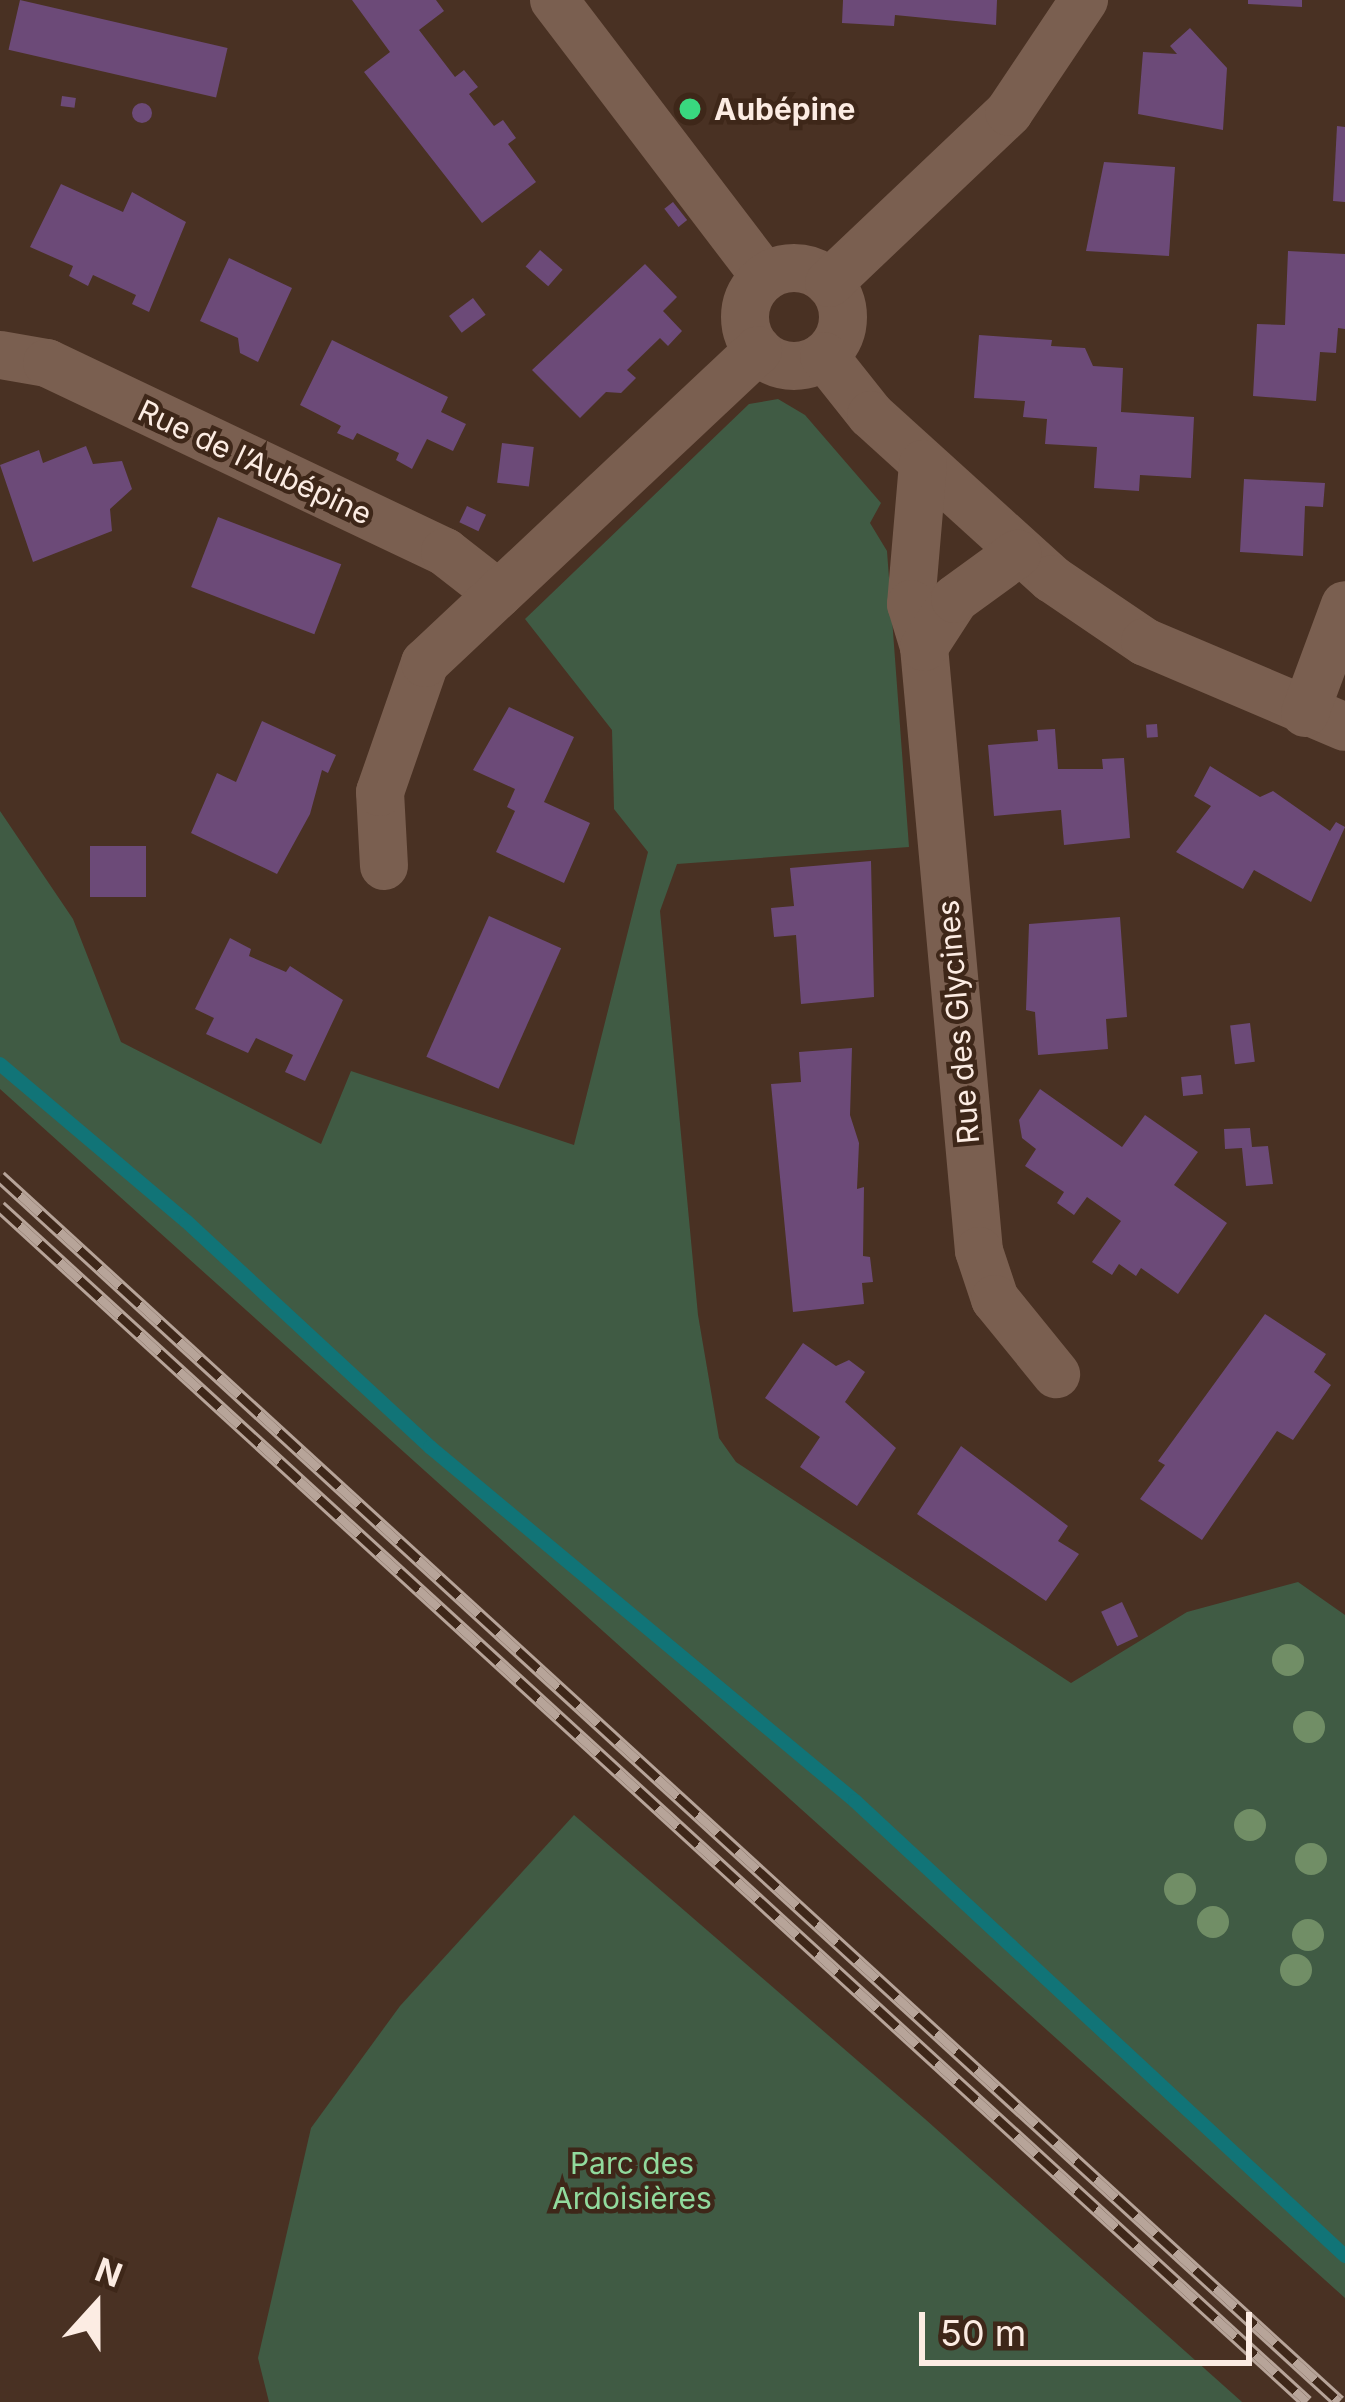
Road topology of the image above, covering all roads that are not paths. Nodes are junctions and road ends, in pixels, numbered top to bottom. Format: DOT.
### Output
graph roads {
  1 [pos="554,0"];
  2 [pos="1084,0"];
  3 [pos="765,277"];
  4 [pos="829,283"];
  5 [pos="758,350"];
  6 [pos="0,356"];
  7 [pos="824,356"];
  8 [pos="922,464"];
  9 [pos="1017,554"];
  10 [pos="499,594"];
  11 [pos="1345,604"];
  12 [pos="924,647"];
  13 [pos="1325,720"];
  14 [pos="384,866"];
  15 [pos="1056,1374"];
  1 -- 3 [label="street"];
  2 -- 4 [label="street"];
  3 -- 4 [label="street"];
  3 -- 5 [label="street"];
  4 -- 7 [label="street"];
  5 -- 7 [label="street"];
  5 -- 10 [label="street"];
  6 -- 10 [label="street, Rue de l’Aubépine"];
  7 -- 8 [label="street"];
  8 -- 9 [label="street"];
  8 -- 12 [label="street, Rue des Glycines"];
  9 -- 12 [label="street"];
  9 -- 13 [label="street"];
  10 -- 14 [label="street"];
  11 -- 13 [label="street"];
  12 -- 15 [label="street, Rue des Glycines"];
}
